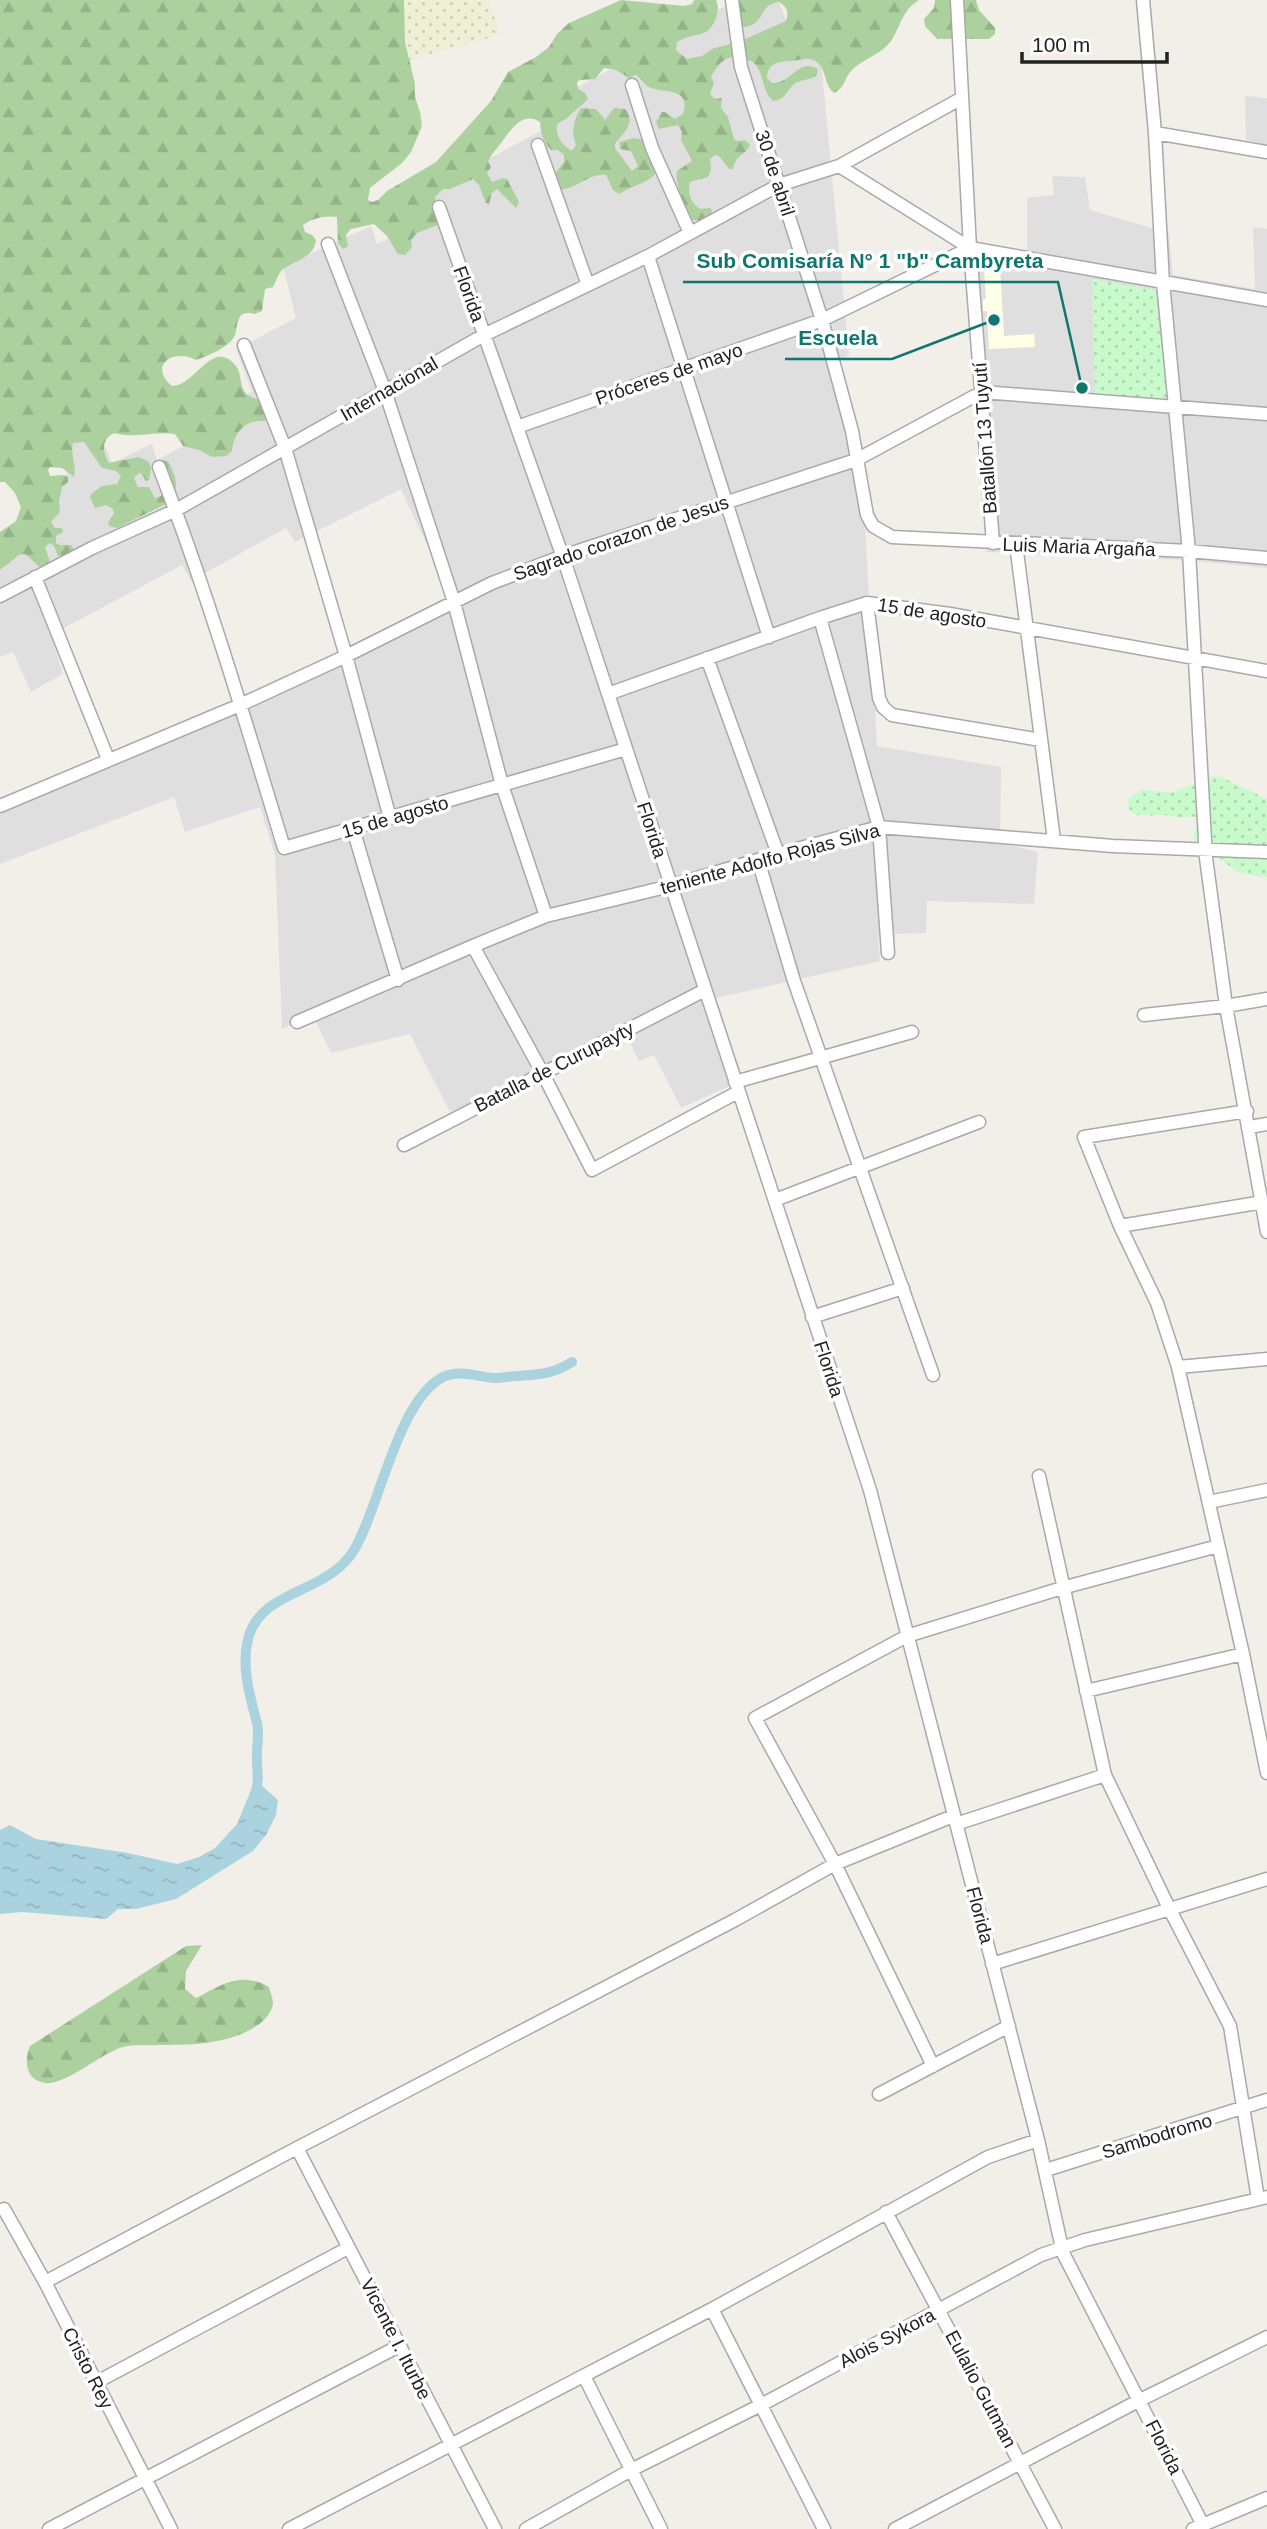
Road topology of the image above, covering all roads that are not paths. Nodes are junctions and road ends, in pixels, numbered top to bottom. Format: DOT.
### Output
graph roads {
  1 [pos="732,0"];
  2 [pos="957,0"];
  3 [pos="1143,0"];
  4 [pos="632,85"];
  5 [pos="962,98"];
  6 [pos="1155,133"];
  7 [pos="538,145"];
  8 [pos="1267,152"];
  9 [pos="839,166"];
  10 [pos="779,185"];
  11 [pos="439,207"];
  12 [pos="690,233"];
  13 [pos="328,244"];
  14 [pos="970,248"];
  15 [pos="648,256"];
  16 [pos="1163,283"];
  17 [pos="587,285"];
  18 [pos="1267,300"];
  19 [pos="822,320"];
  20 [pos="484,335"];
  21 [pos="244,345"];
  22 [pos="684,369"];
  23 [pos="385,391"];
  24 [pos="982,392"];
  25 [pos="1175,405"];
  26 [pos="1267,414"];
  27 [pos="517,427"];
  28 [pos="285,448"];
  29 [pos="856,460"];
  30 [pos="159,467"];
  31 [pos="726,501"];
  32 [pos="176,510"];
  33 [pos="892,537"];
  34 [pos="993,543"];
  35 [pos="1016,544"];
  36 [pos="1189,551"];
  37 [pos="563,556"];
  38 [pos="1267,558"];
  39 [pos="35,577"];
  40 [pos="0,596"];
  41 [pos="454,602"];
  42 [pos="867,603"];
  43 [pos="820,618"];
  44 [pos="1027,628"];
  45 [pos="769,637"];
  46 [pos="346,656"];
  47 [pos="707,658"];
  48 [pos="1195,658"];
  49 [pos="1267,671"];
  50 [pos="608,694"];
  51 [pos="240,705"];
  52 [pos="1041,740"];
  53 [pos="626,749"];
  54 [pos="108,759"];
  55 [pos="502,785"];
  56 [pos="0,806"];
  57 [pos="390,818"];
  58 [pos="879,827"];
  59 [pos="353,829"];
  60 [pos="1054,840"];
  61 [pos="1206,851"];
  62 [pos="1267,852"];
  63 [pos="778,854"];
  64 [pos="758,860"];
  65 [pos="670,886"];
  66 [pos="546,916"];
  67 [pos="473,946"];
  68 [pos="888,953"];
  69 [pos="398,980"];
  70 [pos="705,990"];
  71 [pos="1267,999"];
  72 [pos="1226,1006"];
  73 [pos="1144,1015"];
  74 [pos="297,1022"];
  75 [pos="912,1032"];
  76 [pos="822,1058"];
  77 [pos="542,1072"];
  78 [pos="737,1087"];
  79 [pos="1247,1111"];
  80 [pos="979,1122"];
  81 [pos="1267,1124"];
  82 [pos="1250,1127"];
  83 [pos="404,1144"];
  84 [pos="861,1167"];
  85 [pos="775,1200"];
  86 [pos="1263,1202"];
  87 [pos="1120,1226"];
  88 [pos="1267,1232"];
  89 [pos="902,1288"];
  90 [pos="812,1317"];
  91 [pos="1267,1359"];
  92 [pos="1178,1367"];
  93 [pos="933,1375"];
  94 [pos="1038,1476"];
  95 [pos="1267,1490"];
  96 [pos="1209,1502"];
  97 [pos="1218,1546"];
  98 [pos="1062,1588"];
  99 [pos="906,1636"];
  100 [pos="1243,1654"];
  101 [pos="1086,1691"];
  102 [pos="1260,1706"];
  103 [pos="1267,1773"];
  104 [pos="1105,1774"];
  105 [pos="954,1820"];
  106 [pos="835,1864"];
  107 [pos="1267,1879"];
  108 [pos="1169,1909"];
  109 [pos="992,1964"];
  110 [pos="1009,2026"];
  111 [pos="933,2066"];
  112 [pos="879,2094"];
  113 [pos="1267,2100"];
  114 [pos="1243,2109"];
  115 [pos="1038,2140"];
  116 [pos="297,2148"];
  117 [pos="1046,2170"];
  118 [pos="1263,2198"];
  119 [pos="4,2208"];
  120 [pos="886,2213"];
  121 [pos="1062,2246"];
  122 [pos="348,2248"];
  123 [pos="45,2282"];
  124 [pos="712,2309"];
  125 [pos="939,2311"];
  126 [pos="1267,2337"];
  127 [pos="399,2346"];
  128 [pos="584,2376"];
  129 [pos="95,2383"];
  130 [pos="1140,2400"];
  131 [pos="761,2405"];
  132 [pos="451,2445"];
  133 [pos="1021,2464"];
  134 [pos="631,2470"];
  135 [pos="144,2479"];
  136 [pos="1267,2498"];
  137 [pos="1200,2527"];
  138 [pos="49,2529"];
  139 [pos="171,2529"];
  140 [pos="289,2529"];
  141 [pos="495,2529"];
  142 [pos="526,2529"];
  143 [pos="661,2529"];
  144 [pos="824,2529"];
  145 [pos="895,2529"];
  146 [pos="1055,2529"];
  1 -- 10 [label="street, 30 de abril"];
  2 -- 5 [label="street, Batallón 13 Tuyutí"];
  3 -- 6 [label="street"];
  4 -- 12 [label="street"];
  5 -- 9 [label="street, Internacional"];
  5 -- 14 [label="street, Batallón 13 Tuyutí"];
  6 -- 8 [label="street"];
  6 -- 16 [label="street"];
  7 -- 17 [label="street"];
  9 -- 10 [label="street, Internacional"];
  9 -- 14 [label="street"];
  10 -- 12 [label="street, Internacional"];
  10 -- 19 [label="street, 30 de abril"];
  11 -- 20 [label="street, Florida"];
  12 -- 15 [label="street, Internacional"];
  13 -- 23 [label="street"];
  14 -- 16 [label="street"];
  14 -- 19 [label="street, Próceres de mayo"];
  14 -- 24 [label="street, Batallón 13 Tuyutí"];
  15 -- 17 [label="street, Internacional"];
  15 -- 22 [label="street"];
  16 -- 18 [label="street"];
  16 -- 25 [label="street"];
  17 -- 20 [label="street, Internacional"];
  19 -- 22 [label="street, Próceres de mayo"];
  19 -- 29 [label="street, 30 de abril"];
  20 -- 23 [label="street, Internacional"];
  20 -- 27 [label="street, Florida"];
  21 -- 28 [label="street"];
  22 -- 27 [label="street, Próceres de mayo"];
  22 -- 31 [label="street"];
  23 -- 28 [label="street, Internacional"];
  23 -- 41 [label="street"];
  24 -- 25 [label="street"];
  24 -- 29 [label="street, Sagrado corazon de Jesus"];
  24 -- 34 [label="street, Batallón 13 Tuyutí"];
  25 -- 26 [label="street"];
  25 -- 36 [label="street"];
  27 -- 37 [label="street, Florida"];
  28 -- 32 [label="street, Internacional"];
  28 -- 46 [label="street"];
  29 -- 31 [label="street, Sagrado corazon de Jesus"];
  29 -- 33 [label="street, 30 de abril"];
  30 -- 32 [label="street"];
  31 -- 37 [label="street, Sagrado corazon de Jesus"];
  31 -- 45 [label="street"];
  32 -- 39 [label="street, Internacional"];
  32 -- 51 [label="street"];
  33 -- 34 [label="street, Luis Maria Argaña"];
  34 -- 35 [label="street, Luis Maria Argaña"];
  35 -- 36 [label="street, Luis Maria Argaña"];
  35 -- 44 [label="street"];
  36 -- 38 [label="street, Luis Maria Argaña"];
  36 -- 48 [label="street"];
  37 -- 41 [label="street, Sagrado corazon de Jesus"];
  37 -- 50 [label="street, Florida"];
  39 -- 40 [label="street, Internacional"];
  39 -- 54 [label="street"];
  41 -- 46 [label="street, Sagrado corazon de Jesus"];
  41 -- 55 [label="street"];
  42 -- 43 [label="street, 15 de agosto"];
  42 -- 44 [label="street, 15 de agosto"];
  42 -- 52 [label="street"];
  43 -- 45 [label="street, 15 de agosto"];
  43 -- 58 [label="street"];
  44 -- 48 [label="street, 15 de agosto"];
  44 -- 52 [label="street"];
  45 -- 47 [label="street, 15 de agosto"];
  46 -- 51 [label="street, Sagrado corazon de Jesus"];
  46 -- 57 [label="street"];
  47 -- 50 [label="street, 15 de agosto"];
  47 -- 63 [label="street"];
  48 -- 49 [label="street, 15 de agosto"];
  48 -- 61 [label="street"];
  50 -- 53 [label="street, Florida"];
  51 -- 54 [label="street, Sagrado corazon de Jesus"];
  51 -- 59 [label="street, 15 de agosto"];
  52 -- 60 [label="street"];
  53 -- 55 [label="street, 15 de agosto"];
  53 -- 65 [label="street, Florida"];
  54 -- 56 [label="street, Sagrado corazon de Jesus"];
  55 -- 57 [label="street, 15 de agosto"];
  55 -- 66 [label="street"];
  57 -- 59 [label="street, 15 de agosto"];
  58 -- 60 [label="street, teniente Adolfo Rojas Silva"];
  58 -- 63 [label="street, teniente Adolfo Rojas Silva"];
  58 -- 68 [label="street"];
  59 -- 69 [label="street"];
  60 -- 61 [label="street, teniente Adolfo Rojas Silva"];
  61 -- 62 [label="street, teniente Adolfo Rojas Silva"];
  61 -- 72 [label="street"];
  63 -- 64 [label="street, teniente Adolfo Rojas Silva"];
  64 -- 65 [label="street, teniente Adolfo Rojas Silva"];
  64 -- 76 [label="street"];
  65 -- 66 [label="street, teniente Adolfo Rojas Silva"];
  65 -- 70 [label="street, Florida"];
  66 -- 67 [label="street, teniente Adolfo Rojas Silva"];
  67 -- 69 [label="street, teniente Adolfo Rojas Silva"];
  67 -- 77 [label="street"];
  69 -- 74 [label="street, teniente Adolfo Rojas Silva"];
  70 -- 77 [label="street, Batalla de Curupayty"];
  70 -- 78 [label="street, Florida"];
  71 -- 72 [label="street"];
  72 -- 73 [label="street"];
  72 -- 79 [label="street"];
  75 -- 76 [label="street"];
  76 -- 78 [label="street"];
  76 -- 84 [label="street"];
  77 -- 78 [label="street"];
  77 -- 83 [label="street, Batalla de Curupayty"];
  78 -- 85 [label="street, Florida"];
  79 -- 82 [label="street"];
  79 -- 87 [label="street"];
  80 -- 84 [label="street"];
  81 -- 82 [label="street"];
  82 -- 86 [label="street"];
  84 -- 85 [label="street"];
  84 -- 89 [label="street"];
  85 -- 90 [label="street, Florida"];
  86 -- 87 [label="street"];
  86 -- 88 [label="street"];
  87 -- 92 [label="street"];
  89 -- 90 [label="street"];
  89 -- 93 [label="street"];
  90 -- 99 [label="street, Florida"];
  91 -- 92 [label="street"];
  92 -- 96 [label="street"];
  94 -- 98 [label="street"];
  95 -- 96 [label="street"];
  96 -- 97 [label="street"];
  97 -- 98 [label="street"];
  97 -- 100 [label="street"];
  98 -- 99 [label="street"];
  98 -- 101 [label="street"];
  99 -- 105 [label="street, Florida"];
  99 -- 106 [label="street"];
  100 -- 101 [label="street"];
  100 -- 102 [label="street"];
  101 -- 104 [label="street"];
  102 -- 103 [label="street"];
  104 -- 105 [label="street"];
  104 -- 108 [label="street"];
  105 -- 106 [label="street"];
  105 -- 109 [label="street, Florida"];
  106 -- 111 [label="street"];
  106 -- 116 [label="street"];
  107 -- 108 [label="street"];
  108 -- 109 [label="street"];
  108 -- 114 [label="street"];
  109 -- 110 [label="street, Florida"];
  110 -- 111 [label="street"];
  110 -- 115 [label="street, Florida"];
  111 -- 112 [label="street"];
  113 -- 114 [label="street, Sambodromo"];
  114 -- 117 [label="street, Sambodromo"];
  114 -- 118 [label="street"];
  115 -- 117 [label="street, Florida"];
  115 -- 120 [label="street"];
  116 -- 122 [label="street, Vicente I. Iturbe"];
  116 -- 123 [label="street"];
  117 -- 121 [label="street, Florida"];
  118 -- 121 [label="street, Alois Sykora"];
  119 -- 123 [label="street, Cristo Rey"];
  120 -- 124 [label="street"];
  120 -- 125 [label="street, Eulalio Gutman"];
  121 -- 125 [label="street, Alois Sykora"];
  121 -- 130 [label="street, Florida"];
  122 -- 127 [label="street, Vicente I. Iturbe"];
  122 -- 129 [label="street"];
  123 -- 129 [label="street, Cristo Rey"];
  124 -- 128 [label="street"];
  124 -- 131 [label="street"];
  125 -- 131 [label="street, Alois Sykora"];
  125 -- 133 [label="street, Eulalio Gutman"];
  126 -- 130 [label="street"];
  127 -- 132 [label="street, Vicente I. Iturbe"];
  127 -- 135 [label="street"];
  128 -- 132 [label="street"];
  128 -- 134 [label="street"];
  129 -- 135 [label="street, Cristo Rey"];
  130 -- 133 [label="street"];
  130 -- 137 [label="street, Florida"];
  131 -- 134 [label="street, Alois Sykora"];
  131 -- 144 [label="street"];
  132 -- 140 [label="street"];
  132 -- 141 [label="street, Vicente I. Iturbe"];
  133 -- 145 [label="street"];
  133 -- 146 [label="street, Eulalio Gutman"];
  134 -- 142 [label="street, Alois Sykora"];
  134 -- 143 [label="street"];
  135 -- 138 [label="street"];
  135 -- 139 [label="street, Cristo Rey"];
  136 -- 137 [label="street"];
}
